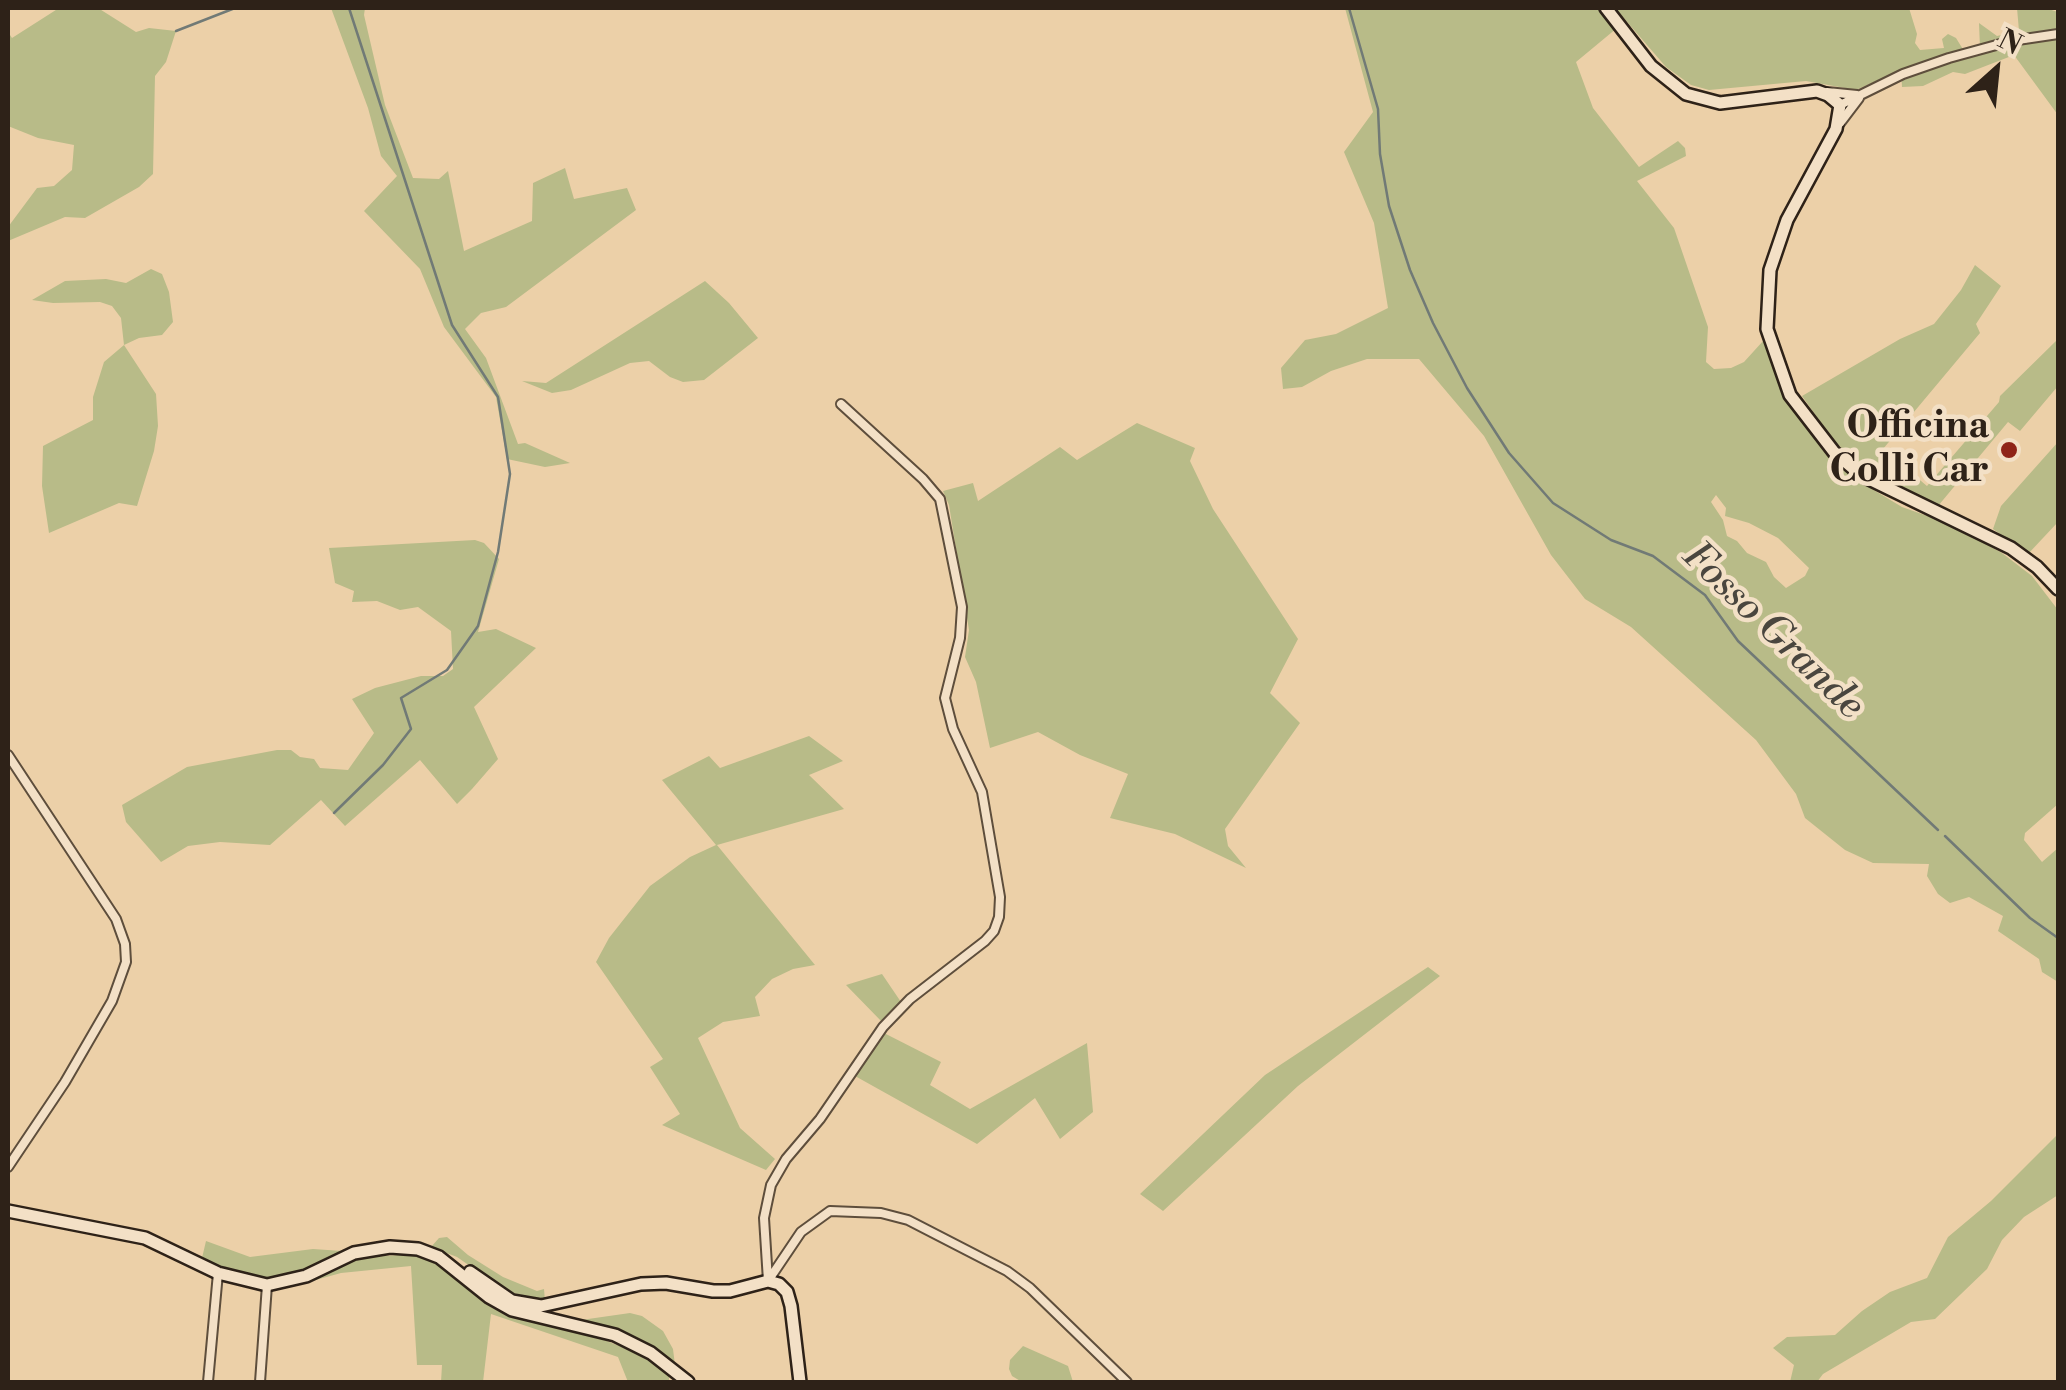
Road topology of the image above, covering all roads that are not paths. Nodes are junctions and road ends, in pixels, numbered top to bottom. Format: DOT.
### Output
graph roads {
  1 [pos="1606,8"];
  2 [pos="2058,34"];
  3 [pos="1823,92"];
  4 [pos="1862,94"];
  5 [pos="1840,105"];
  6 [pos="1836,128"];
  7 [pos="840,404"];
  8 [pos="2058,589"];
  9 [pos="8,755"];
  10 [pos="8,1167"];
  11 [pos="8,1212"];
  12 [pos="439,1258"];
  13 [pos="218,1273"];
  14 [pos="768,1281"];
  15 [pos="268,1285"];
  16 [pos="208,1382"];
  17 [pos="260,1382"];
  18 [pos="688,1382"];
  19 [pos="800,1382"];
  20 [pos="1127,1382"];
  1 -- 3 [label="street"];
  2 -- 4 [label="street"];
  3 -- 4 [label="street"];
  3 -- 5 [label="street"];
  4 -- 5 [label="street"];
  4 -- 6 [label="street"];
  5 -- 6 [label="street"];
  6 -- 8 [label="street"];
  7 -- 14 [label="street"];
  9 -- 10 [label="street"];
  11 -- 13 [label="street"];
  12 -- 14 [label="street"];
  12 -- 15 [label="street"];
  12 -- 18 [label="street"];
  13 -- 15 [label="street"];
  13 -- 16 [label="street"];
  14 -- 19 [label="street"];
  14 -- 20 [label="street"];
  15 -- 17 [label="street"];
}
